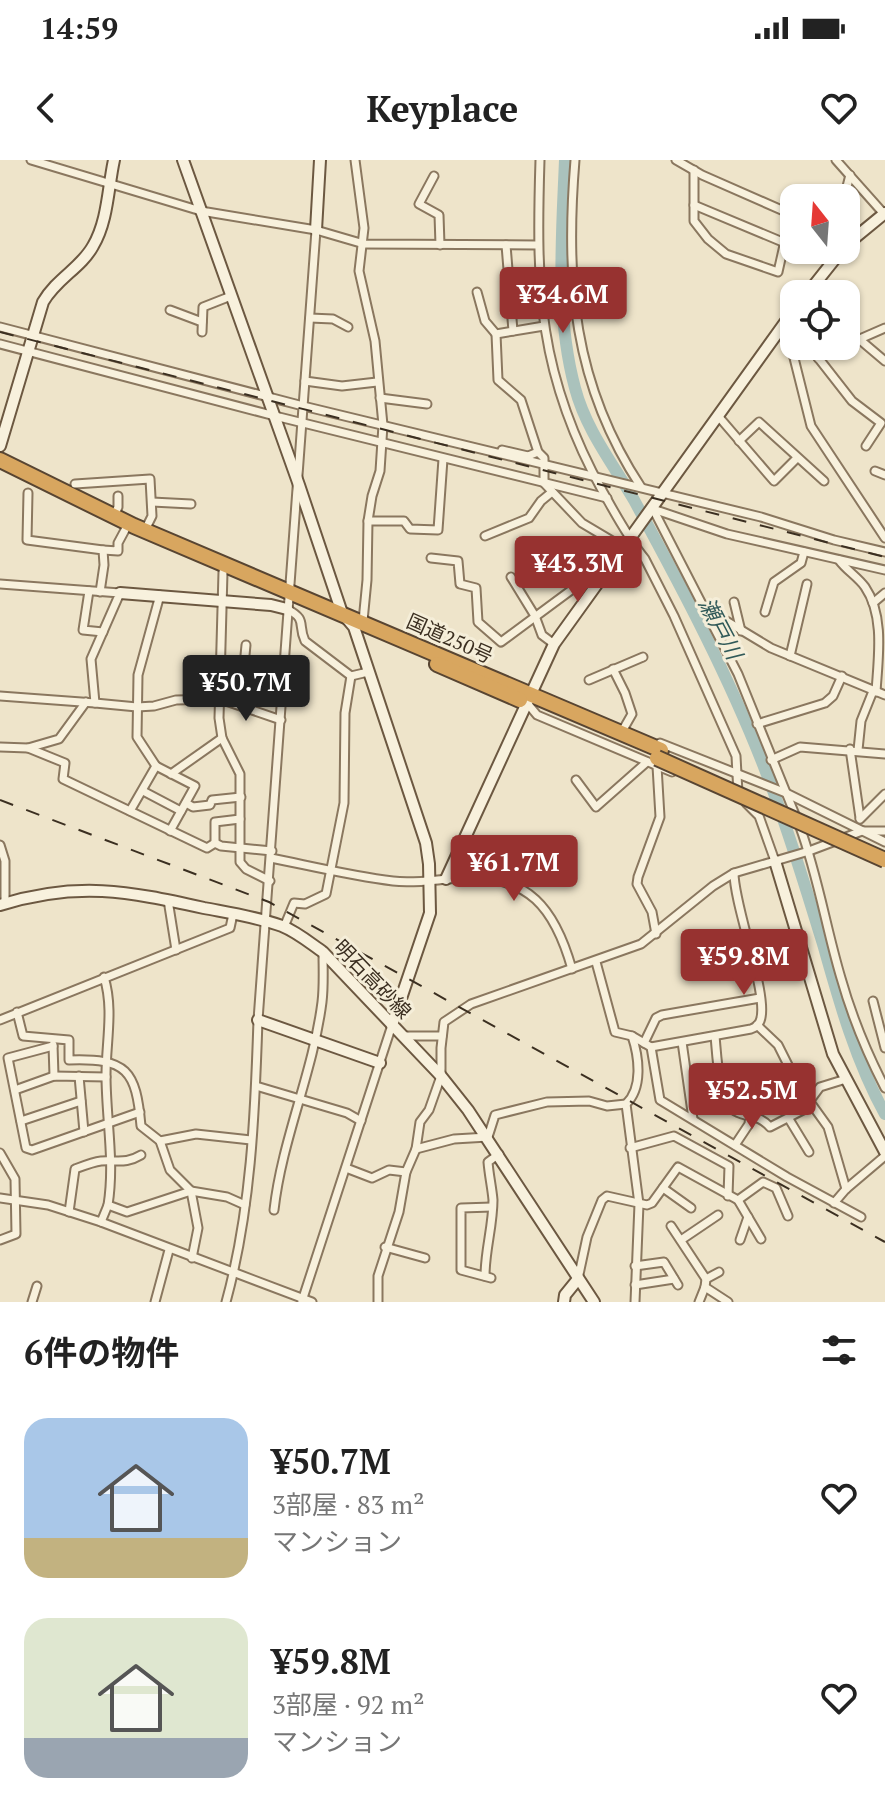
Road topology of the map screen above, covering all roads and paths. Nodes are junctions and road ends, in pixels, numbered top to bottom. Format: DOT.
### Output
graph roads {
  1 [pos="31,160"];
  2 [pos="114,160"];
  3 [pos="183,160"];
  4 [pos="320,160"];
  5 [pos="355,160"];
  6 [pos="540,160"];
  7 [pos="575,160"];
  8 [pos="676,160"];
  9 [pos="836,160"];
  10 [pos="694,170"];
  11 [pos="850,175"];
  12 [pos="434,176"];
  13 [pos="109,183"];
  14 [pos="848,184"];
  15 [pos="694,205"];
  16 [pos="780,209"];
  17 [pos="201,211"];
  18 [pos="885,212"];
  19 [pos="885,224"];
  20 [pos="316,230"];
  21 [pos="860,233"];
  22 [pos="780,241"];
  23 [pos="364,244"];
  24 [pos="440,245"];
  25 [pos="506,245"];
  26 [pos="537,245"];
  27 [pos="780,264"];
  28 [pos="830,264"];
  29 [pos="818,280"];
  30 [pos="477,292"];
  31 [pos="231,296"];
  32 [pos="170,310"];
  33 [pos="310,318"];
  34 [pos="202,322"];
  35 [pos="544,326"];
  36 [pos="0,327"];
  37 [pos="348,327"];
  38 [pos="885,328"];
  39 [pos="513,331"];
  40 [pos="202,332"];
  41 [pos="496,334"];
  42 [pos="33,336"];
  43 [pos="780,337"];
  44 [pos="860,339"];
  45 [pos="860,340"];
  46 [pos="0,344"];
  47 [pos="28,352"];
  48 [pos="797,360"];
  49 [pos="820,360"];
  50 [pos="885,361"];
  51 [pos="305,381"];
  52 [pos="377,382"];
  53 [pos="268,397"];
  54 [pos="380,398"];
  55 [pos="427,404"];
  56 [pos="303,406"];
  57 [pos="275,416"];
  58 [pos="719,417"];
  59 [pos="303,423"];
  60 [pos="383,425"];
  61 [pos="883,425"];
  62 [pos="739,441"];
  63 [pos="382,442"];
  64 [pos="0,446"];
  65 [pos="866,446"];
  66 [pos="502,450"];
  67 [pos="538,452"];
  68 [pos="797,458"];
  69 [pos="443,459"];
  70 [pos="0,460"];
  71 [pos="545,466"];
  72 [pos="0,470"];
  73 [pos="875,471"];
  74 [pos="885,475"];
  75 [pos="596,479"];
  76 [pos="824,481"];
  77 [pos="544,483"];
  78 [pos="75,484"];
  79 [pos="299,485"];
  80 [pos="641,488"];
  81 [pos="552,492"];
  82 [pos="28,493"];
  83 [pos="664,494"];
  84 [pos="118,496"];
  85 [pos="607,498"];
  86 [pos="152,502"];
  87 [pos="191,504"];
  88 [pos="653,509"];
  89 [pos="114,516"];
  90 [pos="368,521"];
  91 [pos="125,530"];
  92 [pos="145,530"];
  93 [pos="485,536"];
  94 [pos="885,538"];
  95 [pos="627,545"];
  96 [pos="103,550"];
  97 [pos="804,552"];
  98 [pos="885,552"];
  99 [pos="431,558"];
  100 [pos="838,559"];
  101 [pos="609,567"];
  102 [pos="885,570"];
  103 [pos="223,572"];
  104 [pos="511,577"];
  105 [pos="0,584"];
  106 [pos="807,584"];
  107 [pos="89,591"];
  108 [pos="100,592"];
  109 [pos="120,593"];
  110 [pos="885,593"];
  111 [pos="160,595"];
  112 [pos="222,600"];
  113 [pos="288,600"];
  114 [pos="734,602"];
  115 [pos="873,603"];
  116 [pos="706,609"];
  117 [pos="765,612"];
  118 [pos="342,613"];
  119 [pos="535,616"];
  120 [pos="358,624"];
  121 [pos="741,631"];
  122 [pos="103,632"];
  123 [pos="554,644"];
  124 [pos="246,645"];
  125 [pos="882,646"];
  126 [pos="790,656"];
  127 [pos="643,657"];
  128 [pos="613,669"];
  129 [pos="368,672"];
  130 [pos="351,676"];
  131 [pos="842,676"];
  132 [pos="589,680"];
  133 [pos="878,693"];
  134 [pos="0,696"];
  135 [pos="220,699"];
  136 [pos="529,699"];
  137 [pos="90,703"];
  138 [pos="237,703"];
  139 [pos="137,707"];
  140 [pos="281,720"];
  141 [pos="757,724"];
  142 [pos="624,728"];
  143 [pos="222,738"];
  144 [pos="0,747"];
  145 [pos="28,748"];
  146 [pos="854,750"];
  147 [pos="885,754"];
  148 [pos="656,759"];
  149 [pos="771,760"];
  150 [pos="156,766"];
  151 [pos="171,774"];
  152 [pos="740,775"];
  153 [pos="576,780"];
  154 [pos="143,791"];
  155 [pos="786,793"];
  156 [pos="885,794"];
  157 [pos="241,797"];
  158 [pos="739,799"];
  159 [pos="186,803"];
  160 [pos="130,811"];
  161 [pos="181,811"];
  162 [pos="860,818"];
  163 [pos="240,819"];
  164 [pos="800,827"];
  165 [pos="859,829"];
  166 [pos="170,831"];
  167 [pos="885,831"];
  168 [pos="833,842"];
  169 [pos="885,842"];
  170 [pos="215,843"];
  171 [pos="0,845"];
  172 [pos="239,847"];
  173 [pos="885,850"];
  174 [pos="809,851"];
  175 [pos="272,854"];
  176 [pos="885,860"];
  177 [pos="776,861"];
  178 [pos="885,867"];
  179 [pos="330,869"];
  180 [pos="734,873"];
  181 [pos="446,879"];
  182 [pos="430,880"];
  183 [pos="270,881"];
  184 [pos="168,900"];
  185 [pos="3,904"];
  186 [pos="233,914"];
  187 [pos="267,922"];
  188 [pos="284,927"];
  189 [pos="656,934"];
  190 [pos="176,950"];
  191 [pos="323,952"];
  192 [pos="596,962"];
  193 [pos="572,969"];
  194 [pos="104,977"];
  195 [pos="760,998"];
  196 [pos="873,1001"];
  197 [pos="17,1012"];
  198 [pos="0,1020"];
  199 [pos="258,1020"];
  200 [pos="392,1025"];
  201 [pos="757,1025"];
  202 [pos="402,1036"];
  203 [pos="442,1036"];
  204 [pos="632,1036"];
  205 [pos="715,1036"];
  206 [pos="315,1040"];
  207 [pos="53,1042"];
  208 [pos="682,1042"];
  209 [pos="648,1045"];
  210 [pos="885,1047"];
  211 [pos="867,1052"];
  212 [pos="106,1062"];
  213 [pos="380,1063"];
  214 [pos="11,1072"];
  215 [pos="0,1074"];
  216 [pos="54,1076"];
  217 [pos="79,1076"];
  218 [pos="441,1076"];
  219 [pos="106,1077"];
  220 [pos="846,1079"];
  221 [pos="256,1086"];
  222 [pos="885,1088"];
  223 [pos="15,1090"];
  224 [pos="814,1093"];
  225 [pos="298,1098"];
  226 [pos="81,1101"];
  227 [pos="810,1102"];
  228 [pos="626,1104"];
  229 [pos="140,1112"];
  230 [pos="750,1115"];
  231 [pos="693,1119"];
  232 [pos="789,1119"];
  233 [pos="21,1121"];
  234 [pos="361,1121"];
  235 [pos="109,1122"];
  236 [pos="84,1132"];
  237 [pos="488,1137"];
  238 [pos="251,1140"];
  239 [pos="160,1141"];
  240 [pos="735,1145"];
  241 [pos="630,1148"];
  242 [pos="416,1149"];
  243 [pos="809,1152"];
  244 [pos="0,1153"];
  245 [pos="499,1154"];
  246 [pos="885,1154"];
  247 [pos="141,1155"];
  248 [pos="111,1162"];
  249 [pos="346,1168"];
  250 [pos="406,1172"];
  251 [pos="663,1188"];
  252 [pos="846,1189"];
  253 [pos="191,1191"];
  254 [pos="728,1196"];
  255 [pos="0,1198"];
  256 [pos="15,1199"];
  257 [pos="738,1200"];
  258 [pos="834,1203"];
  259 [pos="639,1204"];
  260 [pos="108,1205"];
  261 [pos="245,1205"];
  262 [pos="492,1207"];
  263 [pos="691,1208"];
  264 [pos="274,1210"];
  265 [pos="69,1212"];
  266 [pos="718,1215"];
  267 [pos="788,1216"];
  268 [pos="748,1217"];
  269 [pos="861,1217"];
  270 [pos="101,1222"];
  271 [pos="671,1226"];
  272 [pos="761,1239"];
  273 [pos="0,1240"];
  274 [pos="681,1240"];
  275 [pos="740,1240"];
  276 [pos="385,1247"];
  277 [pos="169,1250"];
  278 [pos="192,1258"];
  279 [pos="425,1258"];
  280 [pos="635,1266"];
  281 [pos="719,1272"];
  282 [pos="234,1273"];
  283 [pos="578,1279"];
  284 [pos="706,1283"];
  285 [pos="635,1285"];
  286 [pos="37,1286"];
  287 [pos="302,1300"];
  288 [pos="32,1302"];
  289 [pos="155,1302"];
  290 [pos="226,1302"];
  291 [pos="312,1302"];
  292 [pos="378,1302"];
  293 [pos="564,1302"];
  294 [pos="594,1302"];
  295 [pos="635,1302"];
  296 [pos="699,1302"];
  297 [pos="728,1302"];
  1 -- 13 [label="street"];
  2 -- 13 [label="street"];
  3 -- 17 [label="street"];
  4 -- 20 [label="street"];
  5 -- 23 [label="street"];
  6 -- 26 [label="street"];
  7 -- 80 [label="street"];
  8 -- 10 [label="street"];
  9 -- 11 [label="street"];
  10 -- 15 [label="street"];
  10 -- 16 [label="street"];
  11 -- 14 [label="street"];
  11 -- 18 [label="street"];
  12 -- 24 [label="street"];
  13 -- 17 [label="street"];
  13 -- 42 [label="street"];
  15 -- 22 [label="street"];
  15 -- 27 [label="street"];
  17 -- 20 [label="street"];
  17 -- 31 [label="street"];
  18 -- 19 [label="street"];
  18 -- 21 [label="street"];
  20 -- 23 [label="street"];
  20 -- 33 [label="street"];
  23 -- 24 [label="street"];
  23 -- 52 [label="street"];
  24 -- 25 [label="street"];
  25 -- 26 [label="street"];
  25 -- 39 [label="street"];
  26 -- 35 [label="street"];
  28 -- 29 [label="street"];
  30 -- 41 [label="street"];
  31 -- 34 [label="street"];
  31 -- 53 [label="street"];
  32 -- 34 [label="street"];
  33 -- 37 [label="street"];
  33 -- 51 [label="street"];
  34 -- 40 [label="street"];
  35 -- 39 [label="street"];
  35 -- 75 [label="street"];
  36 -- 42 [label="street"];
  38 -- 44 [label="street"];
  39 -- 41 [label="street"];
  41 -- 67 [label="street"];
  42 -- 47 [label="street"];
  42 -- 53 [label="street"];
  43 -- 58 [label="street"];
  45 -- 50 [label="street"];
  46 -- 47 [label="street"];
  47 -- 57 [label="street"];
  47 -- 64 [label="street"];
  48 -- 94 [label="street"];
  49 -- 61 [label="street"];
  51 -- 52 [label="street"];
  51 -- 56 [label="street"];
  52 -- 54 [label="street"];
  53 -- 56 [label="street"];
  53 -- 57 [label="street"];
  54 -- 55 [label="street"];
  54 -- 60 [label="street"];
  56 -- 59 [label="street"];
  56 -- 60 [label="street"];
  57 -- 59 [label="street"];
  57 -- 79 [label="street"];
  58 -- 62 [label="street"];
  58 -- 83 [label="street"];
  59 -- 63 [label="street"];
  59 -- 79 [label="street"];
  60 -- 63 [label="street"];
  60 -- 71 [label="street"];
  61 -- 65 [label="street"];
  62 -- 68 [label="street"];
  62 -- 68 [label="street"];
  63 -- 69 [label="street"];
  63 -- 90 [label="street"];
  66 -- 67 [label="street"];
  67 -- 71 [label="street"];
  68 -- 76 [label="street"];
  69 -- 77 [label="street"];
  69 -- 90 [label="street"];
  70 -- 89 [label="highway, 国道250号"];
  71 -- 75 [label="street"];
  71 -- 77 [label="street"];
  72 -- 91 [label="highway, 国道250号"];
  73 -- 74 [label="street"];
  75 -- 80 [label="street"];
  75 -- 85 [label="street"];
  77 -- 81 [label="street"];
  77 -- 85 [label="street"];
  78 -- 86 [label="street"];
  79 -- 113 [label="street"];
  79 -- 118 [label="street"];
  80 -- 83 [label="street"];
  81 -- 93 [label="street"];
  81 -- 95 [label="street"];
  82 -- 96 [label="street"];
  83 -- 88 [label="street"];
  83 -- 98 [label="street"];
  84 -- 89 [label="street"];
  85 -- 95 [label="street"];
  86 -- 87 [label="street"];
  86 -- 92 [label="street"];
  88 -- 95 [label="street"];
  88 -- 97 [label="street"];
  88 -- 116 [label="street"];
  89 -- 92 [label="highway, 国道250号"];
  90 -- 120 [label="street"];
  91 -- 96 [label="street"];
  91 -- 103 [label="highway, 国道250号"];
  92 -- 113 [label="highway, 国道250号"];
  95 -- 101 [label="street"];
  95 -- 152 [label="street"];
  96 -- 108 [label="street"];
  97 -- 100 [label="street"];
  97 -- 117 [label="street"];
  99 -- 119 [label="street"];
  100 -- 102 [label="street"];
  100 -- 115 [label="street"];
  101 -- 119 [label="street"];
  101 -- 123 [label="street"];
  103 -- 112 [label="street"];
  103 -- 113 [label="highway, 国道250号"];
  104 -- 119 [label="street"];
  105 -- 107 [label="street"];
  106 -- 126 [label="street"];
  107 -- 108 [label="street"];
  107 -- 122 [label="street"];
  108 -- 109 [label="street"];
  109 -- 111 [label="street"];
  109 -- 122 [label="street"];
  110 -- 115 [label="street"];
  111 -- 112 [label="street"];
  111 -- 139 [label="street"];
  112 -- 113 [label="street"];
  112 -- 135 [label="street"];
  113 -- 118 [label="highway, 国道250号"];
  113 -- 120 [label="highway, 国道250号"];
  113 -- 130 [label="street"];
  113 -- 140 [label="street"];
  114 -- 121 [label="street"];
  115 -- 125 [label="street"];
  116 -- 121 [label="street"];
  116 -- 141 [label="street"];
  118 -- 120 [label="highway, 国道250号"];
  119 -- 123 [label="street"];
  120 -- 129 [label="street"];
  120 -- 136 [label="highway, 国道250号"];
  121 -- 126 [label="street"];
  122 -- 137 [label="street"];
  123 -- 136 [label="street"];
  124 -- 138 [label="street"];
  125 -- 133 [label="street"];
  126 -- 131 [label="street"];
  127 -- 128 [label="street"];
  128 -- 132 [label="street"];
  128 -- 142 [label="street"];
  129 -- 130 [label="street"];
  129 -- 182 [label="street"];
  130 -- 179 [label="street"];
  131 -- 133 [label="street"];
  131 -- 141 [label="street"];
  133 -- 146 [label="street"];
  134 -- 137 [label="street"];
  135 -- 138 [label="street"];
  135 -- 139 [label="street"];
  135 -- 143 [label="street"];
  136 -- 142 [label="street"];
  136 -- 148 [label="highway, 国道250号"];
  136 -- 181 [label="street"];
  137 -- 139 [label="street"];
  137 -- 145 [label="street"];
  138 -- 140 [label="street"];
  139 -- 150 [label="street"];
  140 -- 175 [label="street"];
  141 -- 149 [label="street"];
  142 -- 152 [label="street"];
  143 -- 151 [label="street"];
  143 -- 157 [label="street"];
  144 -- 145 [label="street"];
  145 -- 160 [label="street"];
  146 -- 147 [label="street"];
  146 -- 149 [label="street"];
  146 -- 162 [label="street"];
  148 -- 153 [label="street"];
  148 -- 158 [label="street"];
  148 -- 173 [label="highway, 国道250号"];
  148 -- 176 [label="highway, 国道250号, bridge"];
  148 -- 189 [label="street"];
  149 -- 155 [label="street"];
  150 -- 151 [label="street"];
  150 -- 154 [label="street"];
  151 -- 159 [label="street"];
  152 -- 155 [label="street"];
  152 -- 158 [label="street"];
  154 -- 160 [label="street"];
  154 -- 161 [label="street"];
  155 -- 164 [label="street"];
  155 -- 165 [label="street"];
  156 -- 162 [label="street"];
  157 -- 159 [label="street"];
  157 -- 163 [label="street"];
  158 -- 177 [label="street"];
  159 -- 161 [label="street"];
  160 -- 166 [label="street"];
  161 -- 166 [label="street"];
  162 -- 165 [label="street"];
  163 -- 170 [label="street"];
  163 -- 172 [label="street"];
  164 -- 168 [label="street"];
  164 -- 174 [label="street"];
  165 -- 167 [label="street"];
  165 -- 168 [label="street"];
  165 -- 169 [label="street"];
  166 -- 170 [label="street"];
  168 -- 174 [label="street"];
  168 -- 178 [label="street"];
  170 -- 172 [label="street"];
  171 -- 185 [label="street"];
  172 -- 175 [label="street"];
  172 -- 183 [label="street"];
  174 -- 177 [label="street"];
  174 -- 211 [label="street"];
  175 -- 179 [label="street"];
  175 -- 183 [label="street"];
  177 -- 180 [label="street"];
  177 -- 220 [label="street"];
  179 -- 182 [label="street"];
  179 -- 188 [label="street"];
  180 -- 189 [label="street"];
  180 -- 195 [label="street"];
  181 -- 182 [label="street"];
  181 -- 193 [label="street"];
  182 -- 200 [label="street"];
  183 -- 187 [label="street"];
  184 -- 185 [label="street, 明石高砂線"];
  184 -- 186 [label="street, 明石高砂線"];
  184 -- 190 [label="street"];
  186 -- 187 [label="street, 明石高砂線"];
  186 -- 190 [label="street"];
  187 -- 188 [label="street, 明石高砂線"];
  187 -- 199 [label="street"];
  188 -- 191 [label="street, 明石高砂線"];
  189 -- 192 [label="street"];
  190 -- 194 [label="street"];
  191 -- 200 [label="street, 明石高砂線"];
  191 -- 206 [label="street"];
  192 -- 193 [label="street"];
  192 -- 204 [label="street"];
  193 -- 203 [label="street"];
  194 -- 197 [label="street"];
  194 -- 212 [label="street"];
  195 -- 201 [label="street"];
  195 -- 209 [label="street"];
  196 -- 210 [label="street"];
  197 -- 198 [label="street"];
  197 -- 207 [label="street"];
  199 -- 206 [label="street"];
  199 -- 221 [label="street"];
  200 -- 202 [label="street, 明石高砂線"];
  200 -- 213 [label="street"];
  201 -- 205 [label="street"];
  201 -- 224 [label="street"];
  202 -- 203 [label="street"];
  202 -- 218 [label="street, 明石高砂線"];
  203 -- 218 [label="street"];
  204 -- 209 [label="street"];
  204 -- 228 [label="street"];
  205 -- 208 [label="street"];
  205 -- 230 [label="street"];
  206 -- 213 [label="street"];
  206 -- 225 [label="street"];
  207 -- 212 [label="street"];
  207 -- 214 [label="street"];
  207 -- 216 [label="street"];
  208 -- 209 [label="street"];
  208 -- 231 [label="street"];
  209 -- 231 [label="street"];
  210 -- 211 [label="street"];
  211 -- 222 [label="street"];
  212 -- 219 [label="street"];
  212 -- 229 [label="street"];
  213 -- 234 [label="street"];
  214 -- 215 [label="street"];
  214 -- 223 [label="street"];
  216 -- 217 [label="street"];
  216 -- 223 [label="street"];
  217 -- 219 [label="street"];
  217 -- 226 [label="street"];
  218 -- 237 [label="street, 明石高砂線"];
  218 -- 242 [label="street"];
  219 -- 235 [label="street"];
  220 -- 224 [label="street"];
  220 -- 246 [label="street"];
  221 -- 225 [label="street"];
  221 -- 238 [label="street"];
  223 -- 233 [label="street"];
  224 -- 227 [label="street"];
  225 -- 234 [label="street"];
  225 -- 264 [label="street"];
  226 -- 233 [label="street"];
  226 -- 236 [label="street"];
  227 -- 232 [label="street"];
  227 -- 252 [label="street"];
  228 -- 237 [label="street"];
  228 -- 241 [label="street"];
  229 -- 235 [label="street"];
  229 -- 239 [label="street"];
  230 -- 232 [label="street"];
  230 -- 240 [label="street"];
  231 -- 240 [label="street"];
  232 -- 243 [label="street"];
  233 -- 236 [label="street"];
  234 -- 249 [label="street"];
  235 -- 236 [label="street"];
  235 -- 248 [label="street"];
  237 -- 242 [label="street"];
  237 -- 245 [label="street, 明石高砂線"];
  238 -- 239 [label="street"];
  238 -- 261 [label="street"];
  239 -- 253 [label="street"];
  240 -- 258 [label="street"];
  241 -- 254 [label="street"];
  241 -- 259 [label="street"];
  242 -- 250 [label="street"];
  244 -- 256 [label="street"];
  245 -- 262 [label="street"];
  245 -- 283 [label="street, 明石高砂線"];
  246 -- 252 [label="street"];
  247 -- 248 [label="street"];
  248 -- 260 [label="street"];
  248 -- 265 [label="street"];
  249 -- 250 [label="street"];
  249 -- 287 [label="street"];
  250 -- 276 [label="street"];
  251 -- 254 [label="street"];
  251 -- 259 [label="street"];
  251 -- 263 [label="street"];
  252 -- 258 [label="street"];
  253 -- 260 [label="street"];
  253 -- 261 [label="street"];
  253 -- 278 [label="street"];
  254 -- 257 [label="street"];
  255 -- 256 [label="street"];
  256 -- 265 [label="street"];
  256 -- 273 [label="street"];
  257 -- 267 [label="street"];
  257 -- 268 [label="street"];
  258 -- 269 [label="street"];
  259 -- 280 [label="street"];
  259 -- 283 [label="street"];
  260 -- 270 [label="street"];
  261 -- 282 [label="street"];
  262 -- 262 [label="street"];
  265 -- 270 [label="street"];
  266 -- 274 [label="street"];
  268 -- 272 [label="street"];
  268 -- 275 [label="street"];
  270 -- 277 [label="street"];
  271 -- 274 [label="street"];
  274 -- 284 [label="street"];
  276 -- 279 [label="street"];
  276 -- 292 [label="street"];
  277 -- 278 [label="street"];
  277 -- 289 [label="street"];
  278 -- 282 [label="street"];
  280 -- 285 [label="street"];
  280 -- 285 [label="street"];
  281 -- 284 [label="street"];
  282 -- 287 [label="street"];
  282 -- 290 [label="street"];
  283 -- 293 [label="street"];
  283 -- 294 [label="street, 明石高砂線"];
  284 -- 296 [label="street"];
  284 -- 297 [label="street"];
  285 -- 295 [label="street"];
  286 -- 288 [label="street"];
  287 -- 291 [label="street"];
}
